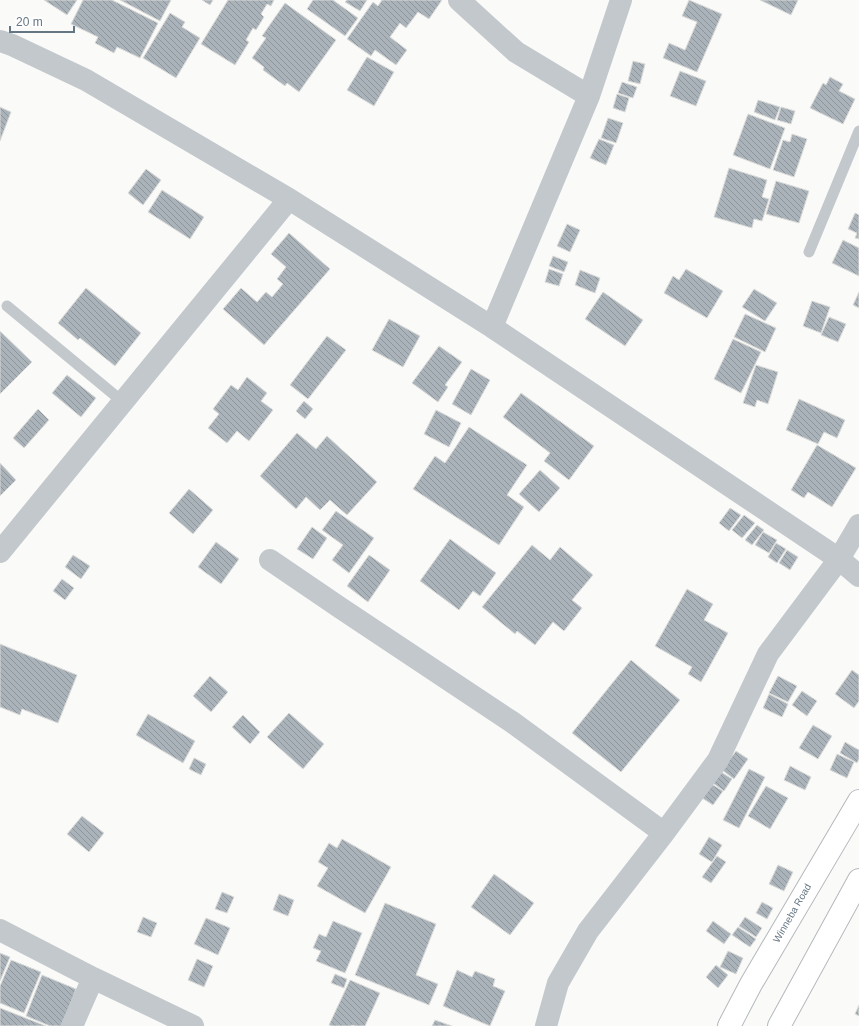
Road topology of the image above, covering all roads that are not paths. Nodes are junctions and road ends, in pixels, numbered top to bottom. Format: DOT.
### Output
graph roads {
  1 [pos="459,0"];
  2 [pos="621,0"];
  3 [pos="0,41"];
  4 [pos="589,96"];
  5 [pos="859,131"];
  6 [pos="290,199"];
  7 [pos="809,252"];
  8 [pos="7,306"];
  9 [pos="492,327"];
  10 [pos="123,402"];
  11 [pos="859,525"];
  12 [pos="0,552"];
  13 [pos="840,559"];
  14 [pos="270,560"];
  15 [pos="859,576"];
  16 [pos="859,801"];
  17 [pos="664,833"];
  18 [pos="859,882"];
  19 [pos="0,930"];
  20 [pos="93,978"];
  21 [pos="72,1026"];
  22 [pos="193,1026"];
  23 [pos="546,1026"];
  24 [pos="729,1026"];
  25 [pos="779,1026"];
  1 -- 4 [label="street"];
  2 -- 4 [label="street"];
  3 -- 6 [label="street"];
  4 -- 9 [label="street"];
  5 -- 7 [label="lane"];
  6 -- 9 [label="street"];
  6 -- 10 [label="street"];
  8 -- 10 [label="lane"];
  9 -- 13 [label="street"];
  10 -- 12 [label="street"];
  11 -- 13 [label="street"];
  13 -- 15 [label="street"];
  13 -- 17 [label="street"];
  14 -- 17 [label="street"];
  16 -- 24 [label="highway, Winneba Road"];
  17 -- 23 [label="street"];
  18 -- 25 [label="highway"];
  19 -- 20 [label="street"];
  20 -- 21 [label="street"];
  20 -- 22 [label="street"];
}
